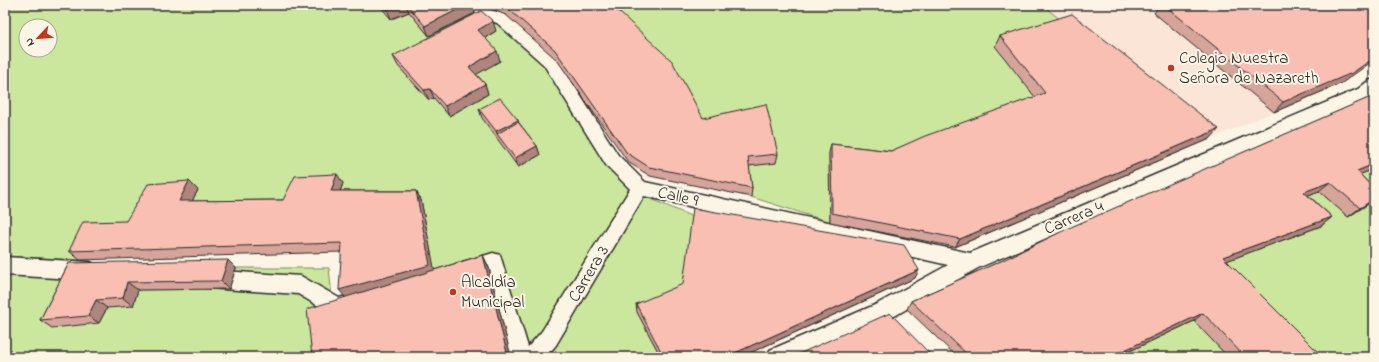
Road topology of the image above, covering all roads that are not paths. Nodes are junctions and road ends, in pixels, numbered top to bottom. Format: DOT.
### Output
graph roads {
  1 [pos="462,5"];
  2 [pos="1371,94"];
  3 [pos="640,188"];
  4 [pos="971,262"];
  5 [pos="5,266"];
  6 [pos="106,272"];
  7 [pos="448,274"];
  8 [pos="192,278"];
  9 [pos="366,299"];
  10 [pos="884,311"];
  11 [pos="899,326"];
  12 [pos="521,357"];
  13 [pos="533,357"];
  14 [pos="776,357"];
  1 -- 3 [label="street, Calle 9"];
  2 -- 4 [label="street, Carrera 4"];
  3 -- 4 [label="street, Calle 9"];
  3 -- 13 [label="street, Carrera 3"];
  4 -- 10 [label="street, Carrera 4"];
  5 -- 6 [label="street"];
  7 -- 12 [label="street"];
  8 -- 9 [label="street"];
  10 -- 11 [label="street"];
  10 -- 14 [label="street, Carrera 4"];
}
